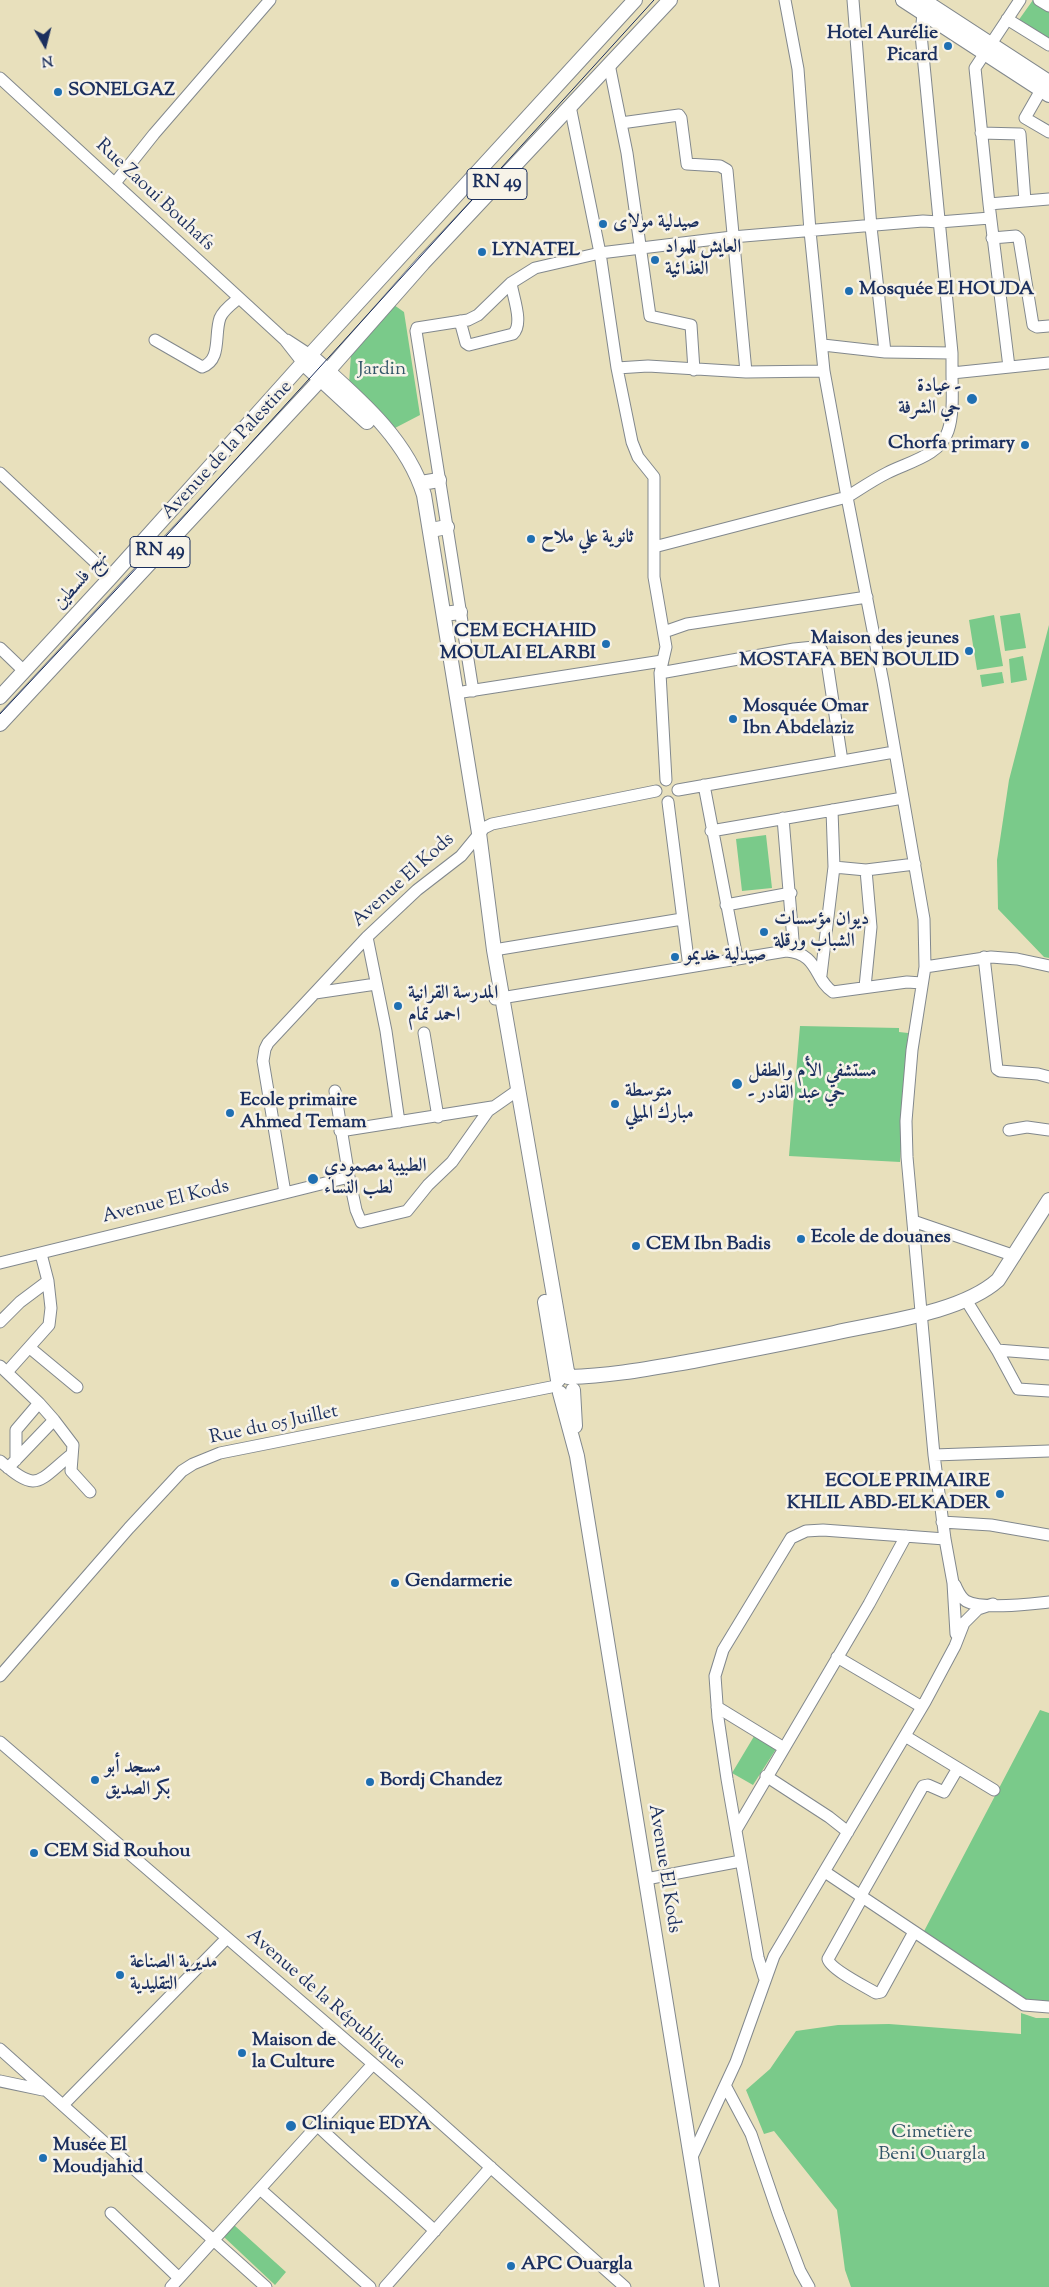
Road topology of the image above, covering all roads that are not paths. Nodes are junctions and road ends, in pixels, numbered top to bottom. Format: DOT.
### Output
graph roads {
  1 [pos="270,0"];
  2 [pos="635,0"];
  3 [pos="670,0"];
  4 [pos="785,0"];
  5 [pos="853,0"];
  6 [pos="903,0"];
  7 [pos="1020,0"];
  8 [pos="1039,0"];
  9 [pos="923,6"];
  10 [pos="1049,6"];
  11 [pos="1007,19"];
  12 [pos="1049,45"];
  13 [pos="989,49"];
  14 [pos="609,64"];
  15 [pos="0,78"];
  16 [pos="1046,89"];
  17 [pos="570,106"];
  18 [pos="621,123"];
  19 [pos="1049,132"];
  20 [pos="981,133"];
  21 [pos="115,183"];
  22 [pos="1049,199"];
  23 [pos="1025,201"];
  24 [pos="989,204"];
  25 [pos="990,218"];
  26 [pos="940,222"];
  27 [pos="871,227"];
  28 [pos="810,232"];
  29 [pos="732,237"];
  30 [pos="992,238"];
  31 [pos="642,248"];
  32 [pos="600,253"];
  33 [pos="511,283"];
  34 [pos="239,298"];
  35 [pos="460,321"];
  36 [pos="1049,326"];
  37 [pos="155,340"];
  38 [pos="823,345"];
  39 [pos="885,352"];
  40 [pos="952,353"];
  41 [pos="306,359"];
  42 [pos="1049,363"];
  43 [pos="1009,367"];
  44 [pos="617,368"];
  45 [pos="694,370"];
  46 [pos="824,371"];
  47 [pos="746,372"];
  48 [pos="952,373"];
  49 [pos="324,376"];
  50 [pos="0,473"];
  51 [pos="439,480"];
  52 [pos="421,483"];
  53 [pos="847,498"];
  54 [pos="447,528"];
  55 [pos="431,530"];
  56 [pos="654,547"];
  57 [pos="111,577"];
  58 [pos="867,597"];
  59 [pos="460,612"];
  60 [pos="444,614"];
  61 [pos="664,632"];
  62 [pos="0,648"];
  63 [pos="661,667"];
  64 [pos="24,672"];
  65 [pos="473,691"];
  66 [pos="456,694"];
  67 [pos="0,697"];
  68 [pos="0,724"];
  69 [pos="894,752"];
  70 [pos="842,761"];
  71 [pos="666,780"];
  72 [pos="704,785"];
  73 [pos="678,790"];
  74 [pos="656,791"];
  75 [pos="903,798"];
  76 [pos="668,802"];
  77 [pos="832,810"];
  78 [pos="783,818"];
  79 [pos="711,831"];
  80 [pos="477,837"];
  81 [pos="915,864"];
  82 [pos="834,868"];
  83 [pos="866,870"];
  84 [pos="791,893"];
  85 [pos="726,905"];
  86 [pos="682,919"];
  87 [pos="367,937"];
  88 [pos="494,950"];
  89 [pos="794,952"];
  90 [pos="736,958"];
  91 [pos="984,958"];
  92 [pos="1049,966"];
  93 [pos="689,967"];
  94 [pos="925,967"];
  95 [pos="820,975"];
  96 [pos="922,983"];
  97 [pos="376,984"];
  98 [pos="865,987"];
  99 [pos="315,993"];
  100 [pos="498,998"];
  101 [pos="424,1033"];
  102 [pos="1049,1077"];
  103 [pos="335,1091"];
  104 [pos="514,1092"];
  105 [pos="492,1107"];
  106 [pos="438,1117"];
  107 [pos="400,1122"];
  108 [pos="1009,1130"];
  109 [pos="1049,1130"];
  110 [pos="340,1131"];
  111 [pos="349,1177"];
  112 [pos="285,1193"];
  113 [pos="1049,1200"];
  114 [pos="913,1221"];
  115 [pos="41,1254"];
  116 [pos="1015,1256"];
  117 [pos="0,1263"];
  118 [pos="48,1281"];
  119 [pos="966,1300"];
  120 [pos="921,1314"];
  121 [pos="0,1322"];
  122 [pos="30,1348"];
  123 [pos="996,1350"];
  124 [pos="1049,1354"];
  125 [pos="4,1369"];
  126 [pos="566,1385"];
  127 [pos="77,1387"];
  128 [pos="1049,1391"];
  129 [pos="39,1403"];
  130 [pos="54,1420"];
  131 [pos="1049,1451"];
  132 [pos="72,1454"];
  133 [pos="934,1455"];
  134 [pos="8,1463"];
  135 [pos="90,1492"];
  136 [pos="942,1522"];
  137 [pos="1049,1535"];
  138 [pos="906,1536"];
  139 [pos="945,1539"];
  140 [pos="953,1583"];
  141 [pos="1049,1602"];
  142 [pos="992,1604"];
  143 [pos="955,1646"];
  144 [pos="837,1657"];
  145 [pos="1,1673"];
  146 [pos="717,1706"];
  147 [pos="922,1708"];
  148 [pos="905,1736"];
  149 [pos="0,1742"];
  150 [pos="784,1748"];
  151 [pos="958,1768"];
  152 [pos="766,1776"];
  153 [pos="994,1790"];
  154 [pos="736,1830"];
  155 [pos="848,1832"];
  156 [pos="741,1862"];
  157 [pos="825,1872"];
  158 [pos="646,1879"];
  159 [pos="861,1897"];
  160 [pos="914,1932"];
  161 [pos="226,1938"];
  162 [pos="764,1977"];
  163 [pos="1049,2007"];
  164 [pos="0,2049"];
  165 [pos="372,2064"];
  166 [pos="0,2081"];
  167 [pos="726,2087"];
  168 [pos="44,2090"];
  169 [pos="63,2105"];
  170 [pos="317,2125"];
  171 [pos="691,2159"];
  172 [pos="491,2168"];
  173 [pos="260,2189"];
  174 [pos="111,2213"];
  175 [pos="435,2231"];
  176 [pos="213,2241"];
  177 [pos="179,2278"];
  178 [pos="711,2285"];
  179 [pos="171,2287"];
  180 [pos="266,2287"];
  181 [pos="370,2287"];
  182 [pos="385,2287"];
  183 [pos="625,2287"];
  184 [pos="809,2287"];
  1 -- 21 [label="street"];
  2 -- 41 [label="main road, RN 49"];
  3 -- 14 [label="main road, RN 49"];
  4 -- 28 [label="street"];
  5 -- 27 [label="street"];
  6 -- 9 [label="main road"];
  7 -- 11 [label="street"];
  8 -- 10 [label="street"];
  9 -- 13 [label="main road"];
  9 -- 26 [label="street"];
  11 -- 12 [label="street"];
  11 -- 13 [label="street"];
  13 -- 16 [label="main road"];
  13 -- 20 [label="street"];
  14 -- 17 [label="main road, RN 49"];
  14 -- 18 [label="street"];
  15 -- 21 [label="street, Rue Zaoui Bouhafs"];
  16 -- 19 [label="street"];
  17 -- 32 [label="street"];
  17 -- 49 [label="main road, RN 49"];
  18 -- 29 [label="street"];
  18 -- 31 [label="street"];
  20 -- 23 [label="street"];
  20 -- 24 [label="street"];
  21 -- 34 [label="street, Rue Zaoui Bouhafs"];
  22 -- 23 [label="street"];
  23 -- 24 [label="street"];
  24 -- 25 [label="street"];
  25 -- 26 [label="street"];
  25 -- 30 [label="street"];
  26 -- 27 [label="street"];
  26 -- 40 [label="street"];
  27 -- 28 [label="street"];
  27 -- 39 [label="street"];
  28 -- 29 [label="street"];
  28 -- 38 [label="street"];
  29 -- 31 [label="street"];
  29 -- 47 [label="street"];
  30 -- 36 [label="street"];
  30 -- 43 [label="street"];
  31 -- 32 [label="street"];
  31 -- 45 [label="street"];
  32 -- 33 [label="street"];
  32 -- 44 [label="street"];
  33 -- 35 [label="street"];
  33 -- 35 [label="street"];
  34 -- 37 [label="street"];
  34 -- 41 [label="street, Rue Zaoui Bouhafs"];
  35 -- 51 [label="street"];
  38 -- 39 [label="street"];
  38 -- 46 [label="street"];
  39 -- 40 [label="street"];
  40 -- 48 [label="street"];
  41 -- 49 [label="main road"];
  41 -- 57 [label="main road, نهج فلسطين / RN 49"];
  42 -- 43 [label="street"];
  43 -- 48 [label="street"];
  44 -- 45 [label="street"];
  44 -- 56 [label="street"];
  45 -- 47 [label="street"];
  46 -- 47 [label="street"];
  46 -- 53 [label="street"];
  48 -- 53 [label="street"];
  49 -- 52 [label="main road"];
  49 -- 68 [label="main road, Avenue de la Palestine / RN 49"];
  49 -- 80 [label="main road"];
  50 -- 57 [label="street"];
  51 -- 52 [label="main road"];
  51 -- 54 [label="street"];
  52 -- 55 [label="main road"];
  53 -- 56 [label="street"];
  53 -- 58 [label="street"];
  54 -- 55 [label="main road"];
  54 -- 59 [label="street"];
  55 -- 60 [label="main road"];
  56 -- 61 [label="street"];
  57 -- 64 [label="main road, نهج فلسطين / RN 49"];
  58 -- 61 [label="street"];
  58 -- 69 [label="street"];
  59 -- 60 [label="main road"];
  59 -- 65 [label="street"];
  60 -- 66 [label="main road"];
  61 -- 63 [label="street"];
  62 -- 64 [label="street"];
  63 -- 65 [label="street"];
  63 -- 70 [label="street"];
  63 -- 71 [label="street"];
  64 -- 67 [label="main road, نهج فلسطين / RN 49"];
  65 -- 66 [label="street"];
  66 -- 80 [label="main road"];
  69 -- 70 [label="street"];
  69 -- 75 [label="street"];
  70 -- 72 [label="street"];
  71 -- 73 [label="street"];
  71 -- 74 [label="street"];
  72 -- 73 [label="street"];
  72 -- 79 [label="street"];
  73 -- 76 [label="street"];
  74 -- 76 [label="street"];
  74 -- 80 [label="street"];
  75 -- 77 [label="street"];
  75 -- 81 [label="street"];
  76 -- 86 [label="street"];
  77 -- 78 [label="street"];
  77 -- 82 [label="street"];
  78 -- 79 [label="street"];
  78 -- 84 [label="street"];
  79 -- 85 [label="street"];
  80 -- 87 [label="street, Avenue El Kods"];
  80 -- 88 [label="main road, Avenue El Kods"];
  80 -- 100 [label="main road, Avenue El Kods"];
  81 -- 83 [label="street"];
  81 -- 94 [label="street"];
  82 -- 83 [label="street"];
  82 -- 95 [label="street"];
  83 -- 98 [label="street"];
  84 -- 85 [label="street"];
  84 -- 89 [label="street"];
  85 -- 90 [label="street"];
  86 -- 88 [label="street"];
  86 -- 93 [label="street"];
  87 -- 97 [label="street"];
  87 -- 99 [label="street, Avenue El Kods"];
  88 -- 100 [label="main road, Avenue El Kods"];
  89 -- 90 [label="street"];
  89 -- 95 [label="street"];
  90 -- 93 [label="street"];
  91 -- 92 [label="street"];
  91 -- 94 [label="street"];
  91 -- 102 [label="street"];
  93 -- 100 [label="street"];
  94 -- 96 [label="street"];
  95 -- 98 [label="street"];
  96 -- 98 [label="street"];
  96 -- 114 [label="street"];
  97 -- 99 [label="street"];
  97 -- 107 [label="street"];
  99 -- 112 [label="street, Avenue El Kods"];
  100 -- 104 [label="main road, Avenue El Kods"];
  101 -- 106 [label="street"];
  103 -- 110 [label="street"];
  104 -- 105 [label="street"];
  104 -- 126 [label="main road, Avenue El Kods"];
  105 -- 106 [label="street"];
  105 -- 111 [label="street"];
  106 -- 107 [label="street"];
  107 -- 110 [label="street"];
  108 -- 109 [label="street"];
  110 -- 111 [label="street"];
  111 -- 112 [label="street"];
  112 -- 115 [label="street, Avenue El Kods"];
  113 -- 116 [label="main road"];
  114 -- 116 [label="street"];
  114 -- 120 [label="street"];
  115 -- 117 [label="street, Avenue El Kods"];
  115 -- 118 [label="street"];
  116 -- 119 [label="main road"];
  118 -- 121 [label="street"];
  118 -- 122 [label="street"];
  119 -- 120 [label="main road"];
  119 -- 123 [label="street"];
  120 -- 126 [label="main road"];
  120 -- 133 [label="street"];
  122 -- 125 [label="street"];
  122 -- 127 [label="street"];
  123 -- 124 [label="street"];
  123 -- 128 [label="street"];
  125 -- 129 [label="street"];
  126 -- 145 [label="street, Rue du 05 Juillet"];
  126 -- 158 [label="main road, Avenue El Kods"];
  129 -- 130 [label="street"];
  129 -- 134 [label="street"];
  130 -- 132 [label="street"];
  130 -- 134 [label="street"];
  131 -- 133 [label="street"];
  132 -- 134 [label="street"];
  132 -- 135 [label="street"];
  133 -- 136 [label="street"];
  136 -- 137 [label="street"];
  136 -- 139 [label="street"];
  138 -- 139 [label="street"];
  138 -- 144 [label="street"];
  138 -- 146 [label="street"];
  139 -- 140 [label="street"];
  140 -- 142 [label="street"];
  140 -- 143 [label="street"];
  141 -- 142 [label="street"];
  142 -- 143 [label="street"];
  143 -- 147 [label="street"];
  144 -- 147 [label="street"];
  144 -- 150 [label="street"];
  146 -- 150 [label="street"];
  146 -- 154 [label="street"];
  147 -- 148 [label="street"];
  148 -- 151 [label="street"];
  148 -- 155 [label="street"];
  149 -- 161 [label="street, Avenue de la République"];
  150 -- 152 [label="street"];
  151 -- 153 [label="street"];
  151 -- 159 [label="street"];
  152 -- 154 [label="street"];
  152 -- 155 [label="street"];
  154 -- 156 [label="street"];
  155 -- 157 [label="street"];
  156 -- 158 [label="street"];
  156 -- 162 [label="street"];
  157 -- 159 [label="street"];
  157 -- 162 [label="street"];
  158 -- 171 [label="main road, Avenue El Kods"];
  159 -- 160 [label="street"];
  159 -- 160 [label="street"];
  160 -- 163 [label="street"];
  161 -- 165 [label="street, Avenue de la République"];
  161 -- 169 [label="street"];
  162 -- 167 [label="street"];
  164 -- 168 [label="street"];
  165 -- 170 [label="street"];
  165 -- 172 [label="street, Avenue de la République"];
  166 -- 168 [label="street"];
  167 -- 171 [label="street"];
  167 -- 184 [label="street"];
  168 -- 169 [label="street"];
  169 -- 176 [label="street"];
  170 -- 173 [label="street"];
  170 -- 175 [label="street"];
  171 -- 178 [label="main road, Avenue El Kods"];
  172 -- 175 [label="street"];
  172 -- 183 [label="street, Avenue de la République"];
  173 -- 176 [label="street"];
  173 -- 181 [label="street"];
  174 -- 177 [label="street"];
  175 -- 182 [label="street"];
  176 -- 177 [label="street"];
  176 -- 180 [label="street"];
  177 -- 179 [label="street"];
}
